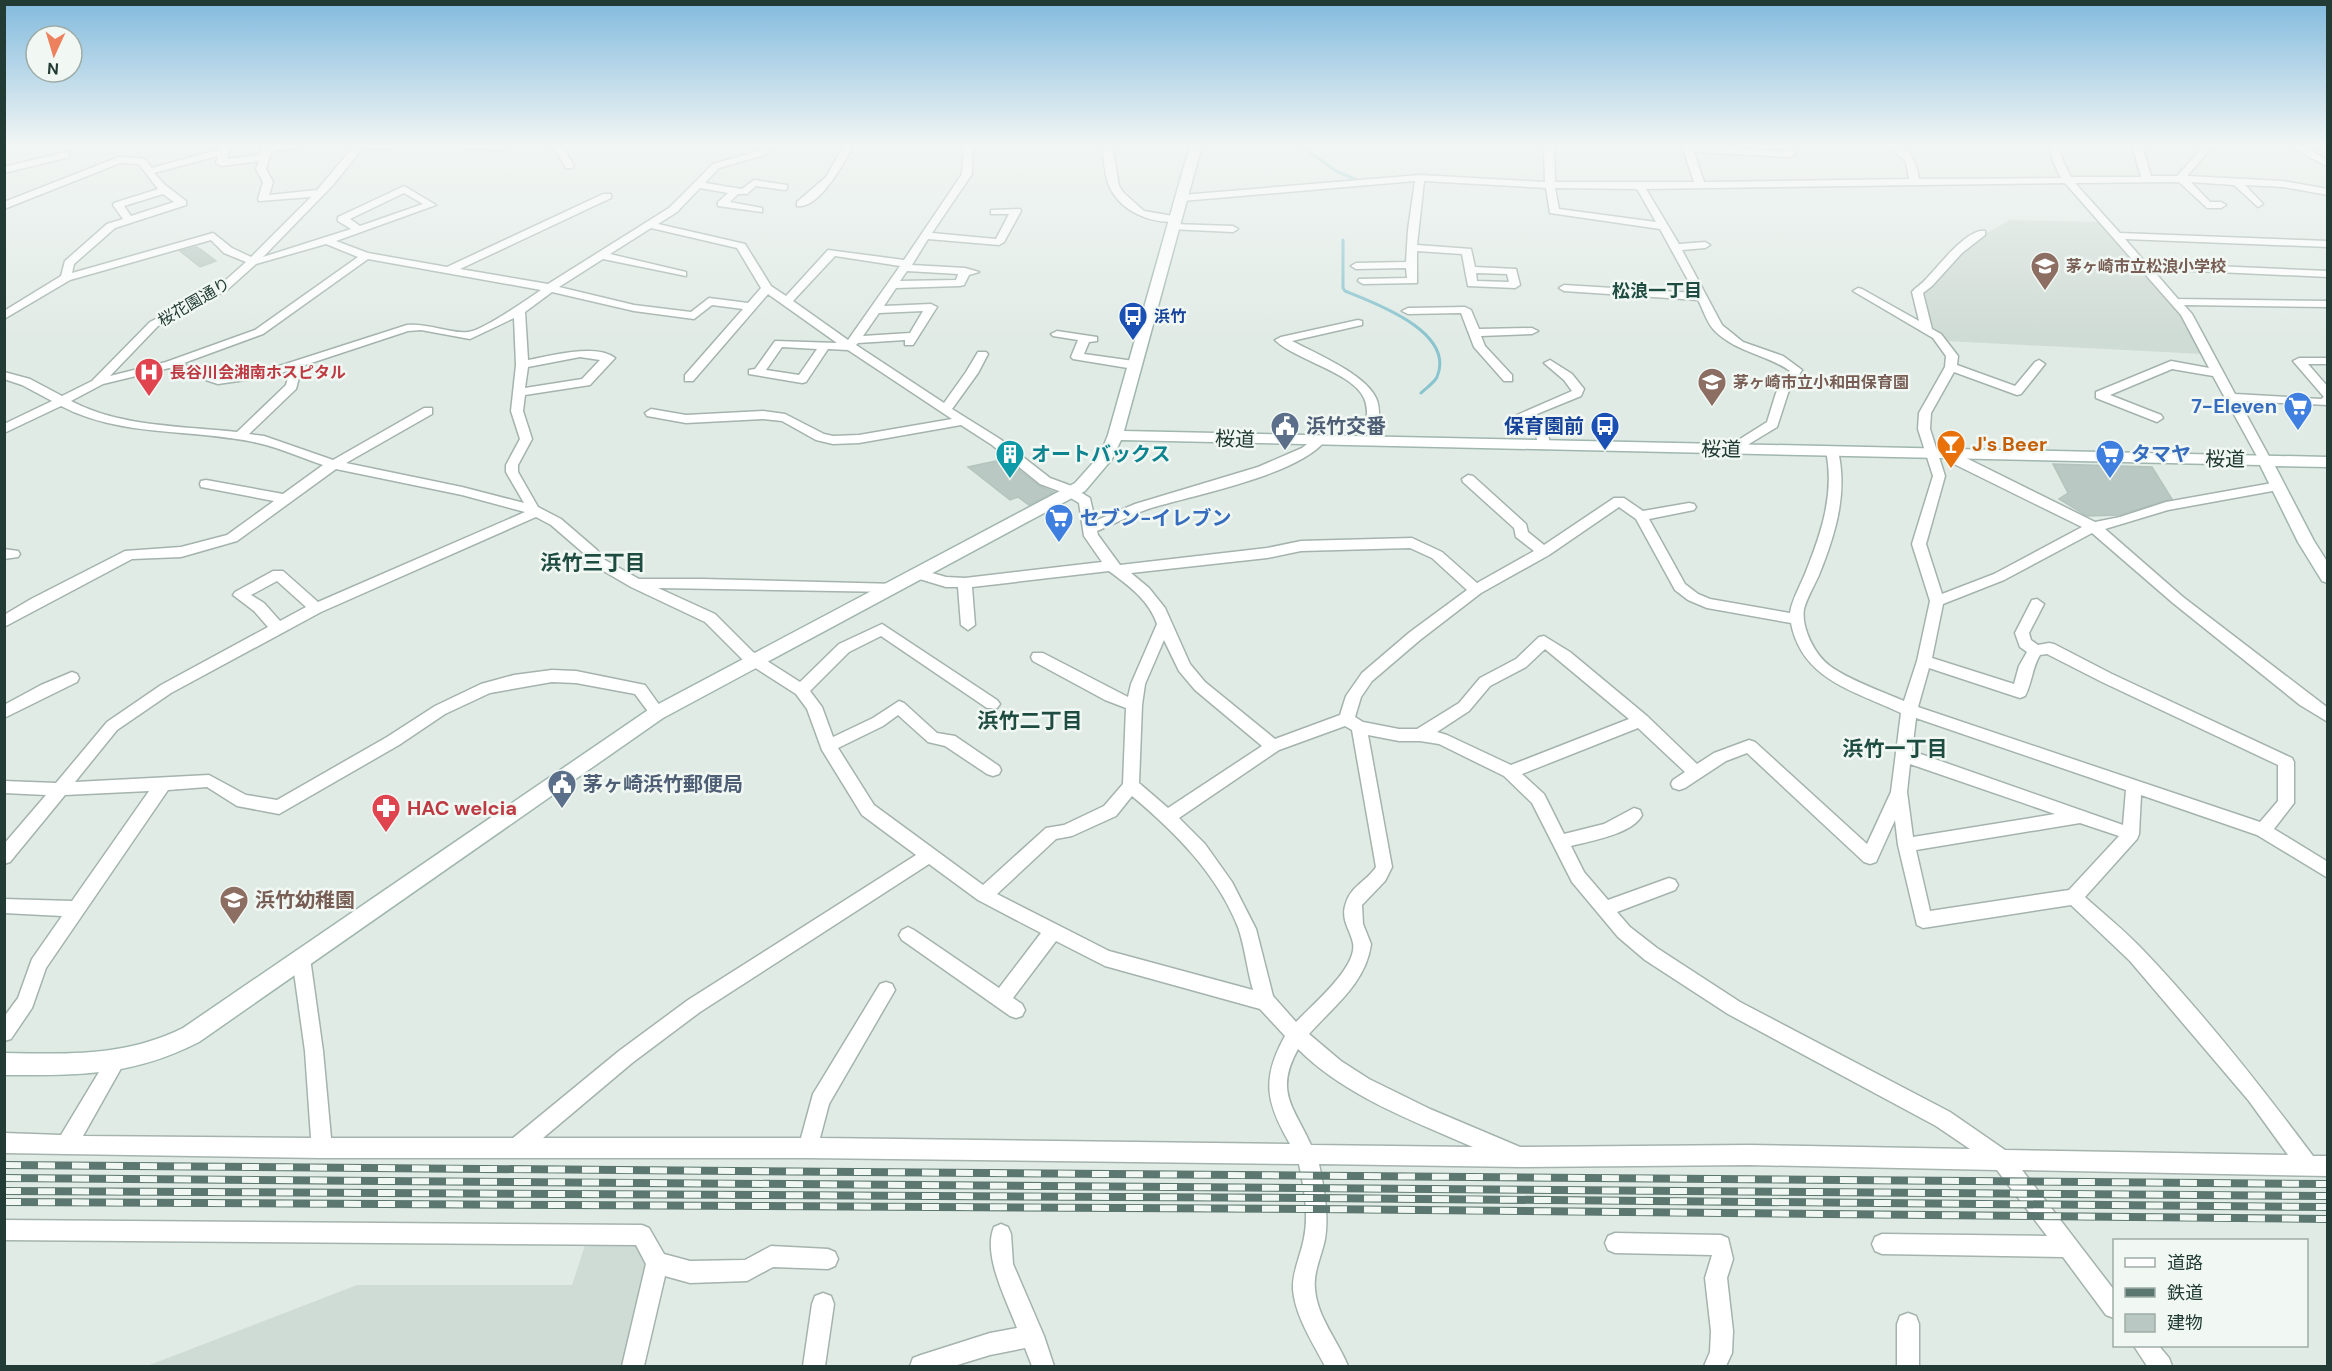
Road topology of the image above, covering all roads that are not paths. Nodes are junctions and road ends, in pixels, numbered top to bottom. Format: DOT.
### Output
graph roads {
  1 [pos="121,209"];
  2 [pos="163,209"];
  3 [pos="304,209"];
  4 [pos="363,209"];
  5 [pos="420,209"];
  6 [pos="579,209"];
  7 [pos="674,209"];
  8 [pos="752,209"];
  9 [pos="944,209"];
  10 [pos="1135,209"];
  11 [pos="1178,209"];
  12 [pos="1416,209"];
  13 [pos="1554,209"];
  14 [pos="1653,209"];
  15 [pos="2094,209"];
  16 [pos="758,210"];
  17 [pos="995,212"];
  18 [pos="129,220"];
  19 [pos="1174,223"];
  20 [pos="651,225"];
  21 [pos="1662,226"];
  22 [pos="1233,229"];
  23 [pos="360,230"];
  24 [pos="1981,233"];
  25 [pos="926,236"];
  26 [pos="2119,236"];
  27 [pos="327,241"];
  28 [pos="2328,244"];
  29 [pos="1705,245"];
  30 [pos="1674,247"];
  31 [pos="1411,248"];
  32 [pos="366,256"];
  33 [pos="603,256"];
  34 [pos="254,261"];
  35 [pos="1410,265"];
  36 [pos="906,266"];
  37 [pos="1356,266"];
  38 [pos="2146,266"];
  39 [pos="449,270"];
  40 [pos="1470,270"];
  41 [pos="680,272"];
  42 [pos="2328,274"];
  43 [pos="66,278"];
  44 [pos="1363,281"];
  45 [pos="892,285"];
  46 [pos="550,288"];
  47 [pos="767,288"];
  48 [pos="1564,288"];
  49 [pos="1858,291"];
  50 [pos="1702,297"];
  51 [pos="787,302"];
  52 [pos="2178,302"];
  53 [pos="2328,304"];
  54 [pos="750,307"];
  55 [pos="876,310"];
  56 [pos="519,311"];
  57 [pos="1408,311"];
  58 [pos="4,316"];
  59 [pos="1358,323"];
  60 [pos="1927,330"];
  61 [pos="1532,331"];
  62 [pos="1474,333"];
  63 [pos="1057,334"];
  64 [pos="851,343"];
  65 [pos="825,345"];
  66 [pos="982,354"];
  67 [pos="2328,361"];
  68 [pos="1550,363"];
  69 [pos="2039,363"];
  70 [pos="170,364"];
  71 [pos="297,364"];
  72 [pos="522,365"];
  73 [pos="1134,366"];
  74 [pos="1952,367"];
  75 [pos="2219,373"];
  76 [pos="4,375"];
  77 [pos="689,378"];
  78 [pos="1508,378"];
  79 [pos="101,380"];
  80 [pos="521,392"];
  81 [pos="2328,395"];
  82 [pos="2232,397"];
  83 [pos="2328,400"];
  84 [pos="63,402"];
  85 [pos="945,410"];
  86 [pos="428,411"];
  87 [pos="651,413"];
  88 [pos="2157,418"];
  89 [pos="963,421"];
  90 [pos="1373,426"];
  91 [pos="4,429"];
  92 [pos="1115,435"];
  93 [pos="240,436"];
  94 [pos="1320,440"];
  95 [pos="1544,445"];
  96 [pos="1741,449"];
  97 [pos="1832,451"];
  98 [pos="1931,453"];
  99 [pos="1948,453"];
  100 [pos="2265,460"];
  101 [pos="2328,462"];
  102 [pos="333,464"];
  103 [pos="1468,479"];
  104 [pos="206,484"];
  105 [pos="2278,486"];
  106 [pos="1072,492"];
  107 [pos="286,499"];
  108 [pos="1689,507"];
  109 [pos="534,510"];
  110 [pos="1641,516"];
  111 [pos="2094,527"];
  112 [pos="1090,529"];
  113 [pos="1544,552"];
  114 [pos="1115,568"];
  115 [pos="918,574"];
  116 [pos="2328,577"];
  117 [pos="964,583"];
  118 [pos="636,584"];
  119 [pos="892,586"];
  120 [pos="1476,590"];
  121 [pos="1937,601"];
  122 [pos="2037,604"];
  123 [pos="316,608"];
  124 [pos="1797,619"];
  125 [pos="4,622"];
  126 [pos="1164,624"];
  127 [pos="968,625"];
  128 [pos="278,629"];
  129 [pos="2035,651"];
  130 [pos="1038,657"];
  131 [pos="755,661"];
  132 [pos="1924,661"];
  133 [pos="72,678"];
  134 [pos="801,690"];
  135 [pos="992,704"];
  136 [pos="1134,705"];
  137 [pos="1909,710"];
  138 [pos="4,712"];
  139 [pos="657,713"];
  140 [pos="2328,716"];
  141 [pos="1642,720"];
  142 [pos="1353,723"];
  143 [pos="1420,735"];
  144 [pos="828,746"];
  145 [pos="1273,746"];
  146 [pos="1904,755"];
  147 [pos="993,770"];
  148 [pos="1510,772"];
  149 [pos="1696,773"];
  150 [pos="1678,784"];
  151 [pos="162,785"];
  152 [pos="1131,786"];
  153 [pos="2134,786"];
  154 [pos="4,787"];
  155 [pos="58,789"];
  156 [pos="1899,792"];
  157 [pos="1634,814"];
  158 [pos="1169,816"];
  159 [pos="2082,816"];
  160 [pos="2263,830"];
  161 [pos="2131,834"];
  162 [pos="1561,842"];
  163 [pos="1906,845"];
  164 [pos="4,856"];
  165 [pos="928,856"];
  166 [pos="2328,871"];
  167 [pos="1669,885"];
  168 [pos="984,895"];
  169 [pos="2074,897"];
  170 [pos="4,906"];
  171 [pos="77,909"];
  172 [pos="1604,909"];
  173 [pos="1054,930"];
  174 [pos="908,935"];
  175 [pos="301,958"];
  176 [pos="886,990"];
  177 [pos="1266,1002"];
  178 [pos="4,1033"];
  179 [pos="1296,1036"];
  180 [pos="115,1063"];
  181 [pos="4,1064"];
  182 [pos="4,1143"];
  183 [pos="66,1145"];
  184 [pos="322,1148"];
  185 [pos="517,1148"];
  186 [pos="808,1148"];
  187 [pos="1305,1153"];
  188 [pos="1521,1157"];
  189 [pos="2001,1160"];
  190 [pos="2318,1166"];
  191 [pos="4,1230"];
  192 [pos="1001,1234"];
  193 [pos="1615,1243"];
  194 [pos="1882,1244"];
  195 [pos="2068,1247"];
  196 [pos="828,1259"];
  197 [pos="657,1263"];
  198 [pos="2113,1304"];
  199 [pos="823,1305"];
  200 [pos="1908,1324"];
  201 [pos="1033,1336"];
  202 [pos="2146,1347"];
  203 [pos="633,1366"];
  204 [pos="814,1366"];
  205 [pos="921,1366"];
  206 [pos="1043,1366"];
  207 [pos="1337,1366"];
  208 [pos="1714,1366"];
  209 [pos="1908,1366"];
  210 [pos="2161,1366"];
  1 -- 18 [label="street"];
  2 -- 18 [label="street"];
  3 -- 34 [label="street, 桜花園通り"];
  4 -- 23 [label="street"];
  5 -- 23 [label="street"];
  6 -- 39 [label="street"];
  7 -- 20 [label="street"];
  8 -- 16 [label="street"];
  9 -- 25 [label="street"];
  10 -- 19 [label="street"];
  11 -- 19 [label="street"];
  12 -- 31 [label="street"];
  13 -- 21 [label="street"];
  14 -- 21 [label="street"];
  15 -- 26 [label="street"];
  17 -- 25 [label="street"];
  18 -- 43 [label="street"];
  19 -- 22 [label="street"];
  19 -- 73 [label="street"];
  20 -- 33 [label="street"];
  20 -- 47 [label="street"];
  21 -- 30 [label="street"];
  23 -- 27 [label="street"];
  24 -- 60 [label="street"];
  25 -- 36 [label="street"];
  26 -- 28 [label="street"];
  26 -- 38 [label="street"];
  27 -- 32 [label="street"];
  27 -- 34 [label="street"];
  29 -- 30 [label="street"];
  30 -- 50 [label="street"];
  31 -- 35 [label="street"];
  31 -- 40 [label="street"];
  32 -- 39 [label="street"];
  32 -- 70 [label="street"];
  33 -- 41 [label="street"];
  33 -- 46 [label="street"];
  34 -- 43 [label="street"];
  34 -- 79 [label="street, 桜花園通り"];
  35 -- 37 [label="street"];
  35 -- 44 [label="street"];
  36 -- 45 [label="street"];
  36 -- 45 [label="street"];
  36 -- 51 [label="street"];
  38 -- 42 [label="street"];
  38 -- 52 [label="street"];
  39 -- 46 [label="street"];
  43 -- 58 [label="street"];
  45 -- 55 [label="street"];
  46 -- 54 [label="street"];
  46 -- 56 [label="street"];
  47 -- 51 [label="street"];
  47 -- 54 [label="street"];
  48 -- 50 [label="street"];
  49 -- 60 [label="street"];
  50 -- 96 [label="street"];
  51 -- 64 [label="street"];
  52 -- 53 [label="street"];
  52 -- 75 [label="street"];
  54 -- 77 [label="street"];
  55 -- 64 [label="street"];
  55 -- 64 [label="street"];
  56 -- 71 [label="street"];
  56 -- 72 [label="street"];
  57 -- 62 [label="street"];
  59 -- 90 [label="street"];
  60 -- 74 [label="street"];
  61 -- 62 [label="street"];
  62 -- 78 [label="street"];
  63 -- 73 [label="street"];
  64 -- 65 [label="street"];
  64 -- 85 [label="street"];
  65 -- 65 [label="street"];
  66 -- 85 [label="street"];
  67 -- 81 [label="street"];
  68 -- 95 [label="street"];
  69 -- 74 [label="street"];
  70 -- 71 [label="street"];
  70 -- 79 [label="street"];
  71 -- 93 [label="street"];
  72 -- 80 [label="street"];
  72 -- 80 [label="street"];
  73 -- 92 [label="street"];
  74 -- 98 [label="street"];
  75 -- 82 [label="street"];
  75 -- 88 [label="street"];
  76 -- 84 [label="street"];
  79 -- 84 [label="street, 桜花園通り"];
  80 -- 109 [label="street"];
  82 -- 83 [label="street"];
  82 -- 100 [label="street"];
  84 -- 91 [label="street, 桜花園通り"];
  84 -- 93 [label="street"];
  85 -- 89 [label="street"];
  86 -- 102 [label="street"];
  87 -- 89 [label="street"];
  89 -- 106 [label="street"];
  92 -- 94 [label="street, 桜道"];
  92 -- 106 [label="street"];
  93 -- 102 [label="street"];
  94 -- 95 [label="street, 桜道"];
  94 -- 112 [label="street"];
  95 -- 96 [label="street, 桜道"];
  96 -- 97 [label="street, 桜道"];
  97 -- 98 [label="street, 桜道"];
  97 -- 124 [label="street"];
  98 -- 99 [label="street, 桜道"];
  98 -- 121 [label="street"];
  99 -- 100 [label="street, 桜道"];
  99 -- 111 [label="street"];
  100 -- 101 [label="street, 桜道"];
  100 -- 105 [label="street"];
  102 -- 107 [label="street"];
  102 -- 109 [label="street"];
  103 -- 113 [label="street"];
  104 -- 107 [label="street"];
  105 -- 111 [label="street"];
  105 -- 116 [label="street"];
  106 -- 112 [label="street"];
  106 -- 115 [label="street"];
  107 -- 125 [label="street"];
  108 -- 110 [label="street"];
  109 -- 118 [label="street"];
  109 -- 123 [label="street"];
  110 -- 113 [label="street"];
  110 -- 124 [label="street"];
  111 -- 121 [label="street"];
  111 -- 140 [label="street"];
  112 -- 114 [label="street"];
  113 -- 120 [label="street"];
  114 -- 117 [label="street"];
  114 -- 120 [label="street"];
  114 -- 126 [label="street"];
  115 -- 117 [label="street"];
  115 -- 119 [label="street"];
  117 -- 127 [label="street"];
  118 -- 119 [label="street"];
  118 -- 131 [label="street"];
  119 -- 131 [label="street"];
  120 -- 142 [label="street"];
  121 -- 132 [label="street"];
  122 -- 129 [label="street"];
  123 -- 128 [label="street"];
  123 -- 128 [label="street"];
  124 -- 137 [label="street"];
  126 -- 136 [label="street"];
  126 -- 145 [label="street"];
  128 -- 155 [label="street"];
  129 -- 132 [label="street"];
  129 -- 160 [label="street"];
  130 -- 136 [label="street"];
  131 -- 134 [label="street"];
  131 -- 139 [label="street"];
  132 -- 137 [label="street"];
  133 -- 138 [label="street"];
  134 -- 135 [label="street"];
  134 -- 144 [label="street"];
  136 -- 152 [label="street"];
  137 -- 146 [label="street"];
  137 -- 153 [label="street"];
  139 -- 151 [label="street"];
  139 -- 175 [label="street"];
  141 -- 143 [label="street"];
  141 -- 148 [label="street"];
  141 -- 149 [label="street"];
  142 -- 143 [label="street"];
  142 -- 145 [label="street"];
  142 -- 179 [label="street"];
  143 -- 148 [label="street"];
  144 -- 147 [label="street"];
  144 -- 165 [label="street"];
  145 -- 158 [label="street"];
  146 -- 156 [label="street"];
  146 -- 159 [label="street"];
  148 -- 162 [label="street"];
  149 -- 150 [label="street"];
  149 -- 156 [label="street"];
  151 -- 155 [label="street"];
  151 -- 171 [label="street"];
  152 -- 158 [label="street"];
  152 -- 168 [label="street"];
  153 -- 160 [label="street"];
  153 -- 161 [label="street"];
  154 -- 155 [label="street"];
  155 -- 164 [label="street"];
  156 -- 163 [label="street"];
  157 -- 162 [label="street"];
  158 -- 177 [label="street"];
  159 -- 161 [label="street"];
  159 -- 163 [label="street"];
  160 -- 166 [label="street"];
  161 -- 169 [label="street"];
  162 -- 172 [label="street"];
  163 -- 169 [label="street"];
  165 -- 168 [label="street"];
  165 -- 185 [label="street"];
  167 -- 172 [label="street"];
  168 -- 173 [label="street"];
  169 -- 190 [label="street"];
  170 -- 171 [label="street"];
  171 -- 178 [label="street"];
  172 -- 189 [label="street"];
  173 -- 174 [label="street"];
  173 -- 177 [label="street"];
  175 -- 180 [label="street"];
  175 -- 184 [label="street"];
  176 -- 186 [label="street"];
  177 -- 179 [label="street"];
  179 -- 187 [label="street"];
  179 -- 188 [label="street"];
  180 -- 181 [label="street"];
  180 -- 183 [label="street"];
  182 -- 183 [label="street"];
  183 -- 184 [label="street"];
  184 -- 185 [label="street"];
  185 -- 186 [label="street"];
  186 -- 187 [label="street"];
  187 -- 188 [label="street"];
  187 -- 207 [label="street"];
  188 -- 189 [label="street"];
  189 -- 190 [label="street"];
  189 -- 195 [label="street"];
  191 -- 197 [label="street"];
  192 -- 201 [label="street"];
  193 -- 208 [label="street"];
  194 -- 195 [label="street"];
  195 -- 198 [label="street"];
  196 -- 197 [label="street"];
  197 -- 203 [label="street"];
  199 -- 204 [label="street"];
  200 -- 209 [label="street"];
  201 -- 205 [label="street"];
  201 -- 206 [label="street"];
  202 -- 210 [label="street"];
}
